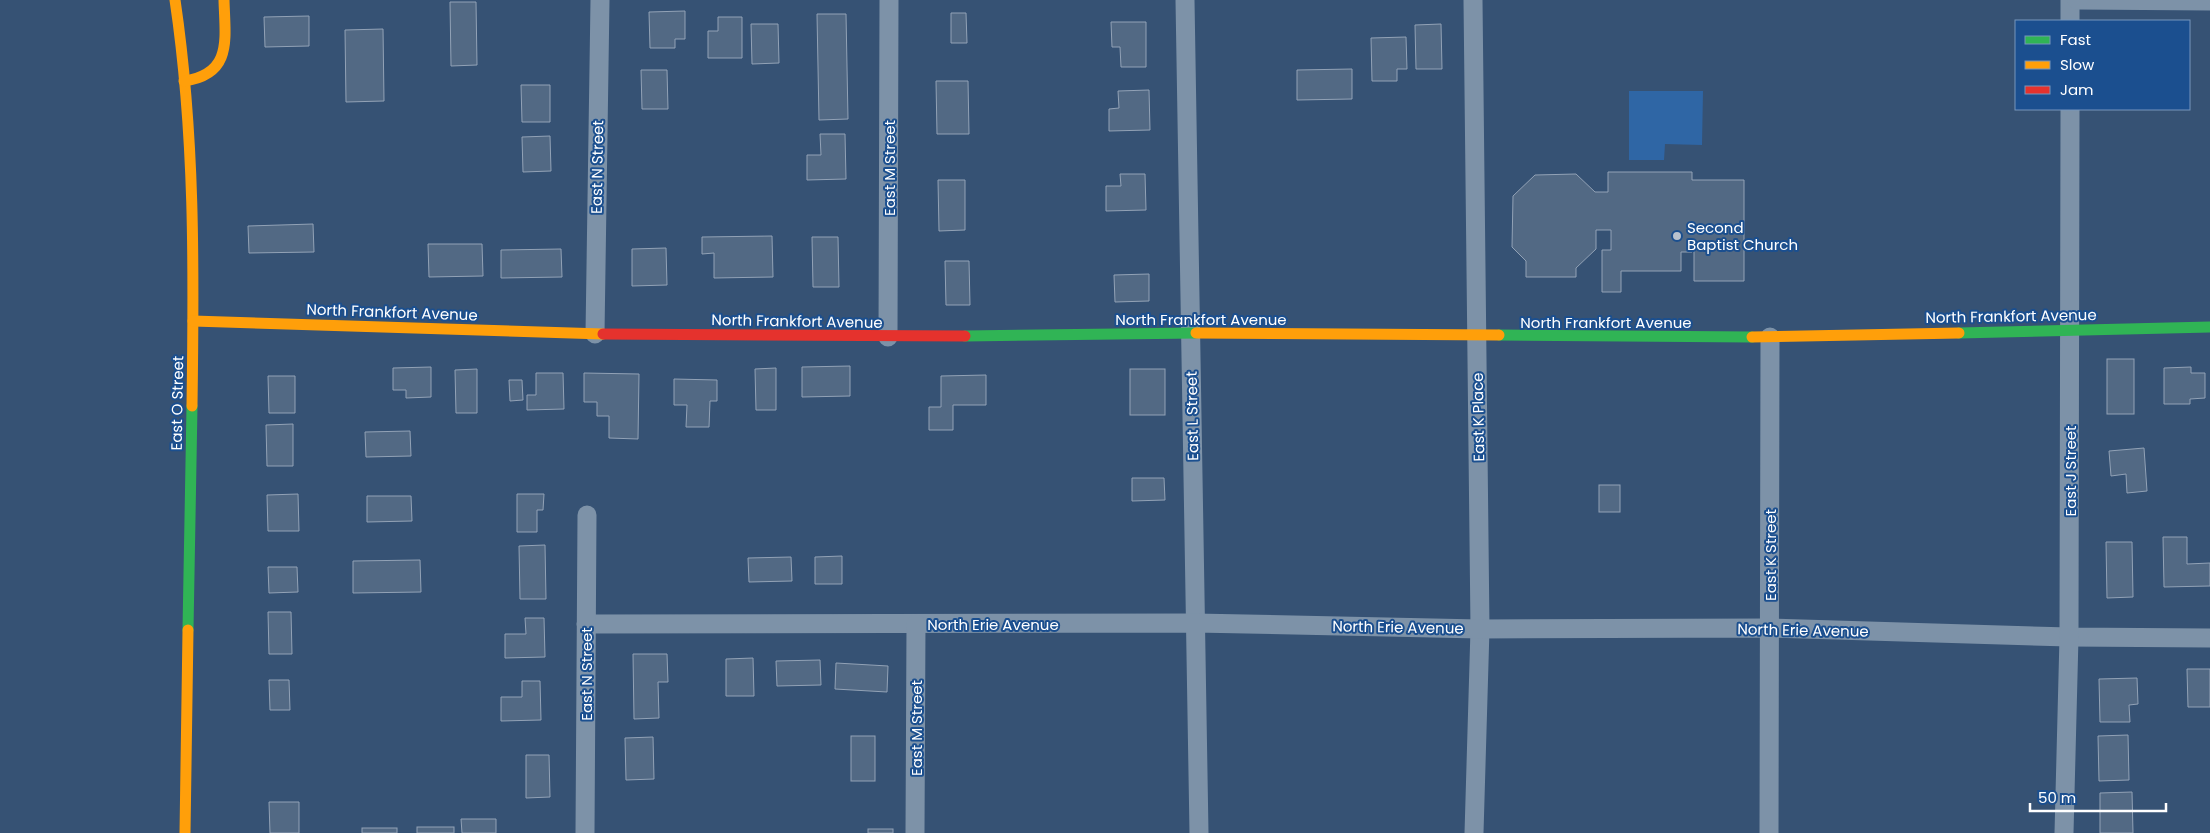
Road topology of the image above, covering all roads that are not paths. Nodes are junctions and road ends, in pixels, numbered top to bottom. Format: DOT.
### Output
graph roads {
  1 [pos="175,0"];
  2 [pos="224,0"];
  3 [pos="600,0"];
  4 [pos="889,0"];
  5 [pos="1185,0"];
  6 [pos="1473,0"];
  7 [pos="2070,0"];
  8 [pos="2077,0"];
  9 [pos="2210,1"];
  10 [pos="2070,20"];
  11 [pos="184,81"];
  12 [pos="2070,110"];
  13 [pos="193,320"];
  14 [pos="2210,327"];
  15 [pos="2071,330"];
  16 [pos="1191,333"];
  17 [pos="595,334"];
  18 [pos="1477,336"];
  19 [pos="888,337"];
  20 [pos="1770,337"];
  21 [pos="587,515"];
  22 [pos="1194,623"];
  23 [pos="586,624"];
  24 [pos="916,624"];
  25 [pos="1480,628"];
  26 [pos="1770,628"];
  27 [pos="2069,637"];
  28 [pos="2210,638"];
  29 [pos="185,833"];
  30 [pos="585,833"];
  31 [pos="915,833"];
  32 [pos="1199,833"];
  33 [pos="1474,833"];
  34 [pos="1769,833"];
  35 [pos="2064,833"];
  1 -- 11 [label="street, East O Street"];
  2 -- 11 [label="street"];
  3 -- 17 [label="street, East N Street"];
  4 -- 19 [label="street, East M Street"];
  5 -- 16 [label="street, East L Street"];
  6 -- 18 [label="street, East K Place"];
  7 -- 10 [label="street"];
  8 -- 9 [label="street"];
  11 -- 13 [label="street, East O Street"];
  12 -- 15 [label="street, East J Street"];
  13 -- 17 [label="street, North Frankfort Avenue"];
  13 -- 29 [label="street, East O Street"];
  14 -- 15 [label="street, North Frankfort Avenue"];
  15 -- 20 [label="street, North Frankfort Avenue"];
  15 -- 27 [label="street, East J Street"];
  16 -- 18 [label="street, North Frankfort Avenue"];
  16 -- 19 [label="street, North Frankfort Avenue"];
  16 -- 22 [label="street, East L Street"];
  17 -- 19 [label="street, North Frankfort Avenue"];
  18 -- 20 [label="street, North Frankfort Avenue"];
  18 -- 25 [label="street, East K Place"];
  20 -- 26 [label="street, East K Street"];
  21 -- 23 [label="street, East N Street"];
  22 -- 24 [label="street, North Erie Avenue"];
  22 -- 25 [label="street, North Erie Avenue"];
  22 -- 32 [label="street, East L Street"];
  23 -- 24 [label="street, North Erie Avenue"];
  23 -- 30 [label="street, East N Street"];
  24 -- 31 [label="street, East M Street"];
  25 -- 26 [label="street, North Erie Avenue"];
  25 -- 33 [label="street, East K Place"];
  26 -- 27 [label="street, North Erie Avenue"];
  26 -- 34 [label="street, East K Street"];
  27 -- 28 [label="street, North Erie Avenue"];
  27 -- 35 [label="street, East J Street"];
}
